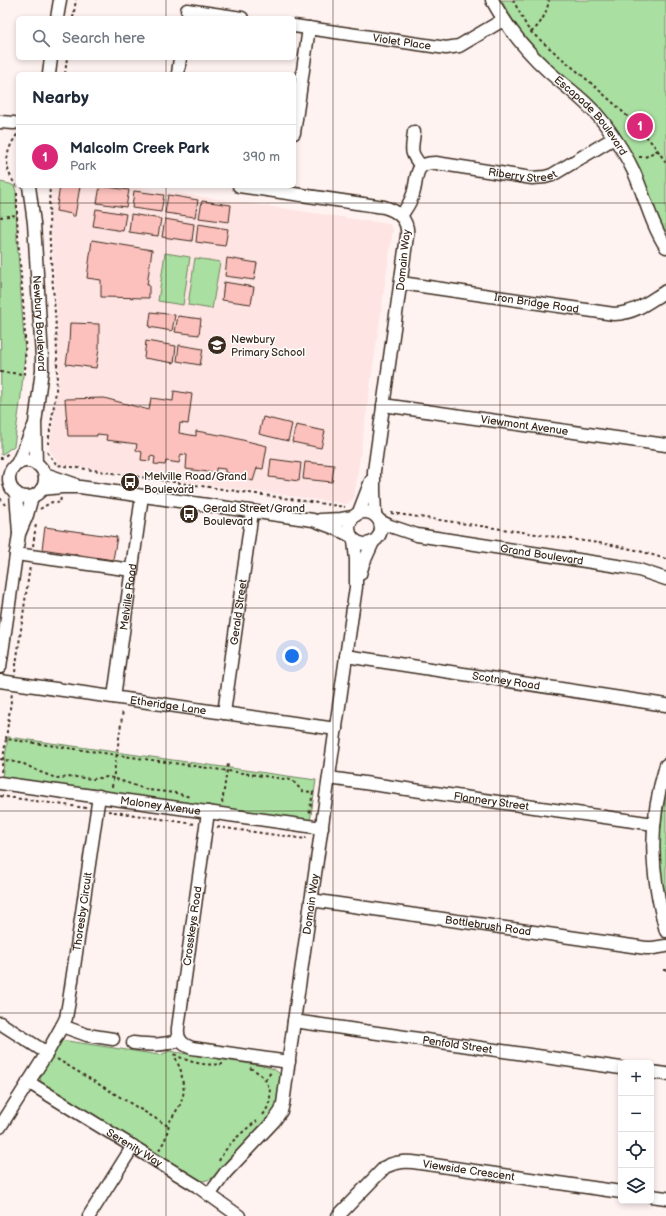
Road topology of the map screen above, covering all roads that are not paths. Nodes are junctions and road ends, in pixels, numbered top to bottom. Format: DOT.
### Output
graph roads {
  1 [pos="60,0"];
  2 [pos="492,0"];
  3 [pos="187,9"];
  4 [pos="57,16"];
  5 [pos="230,16"];
  6 [pos="503,20"];
  7 [pos="296,26"];
  8 [pos="309,28"];
  9 [pos="51,60"];
  10 [pos="180,60"];
  11 [pos="49,72"];
  12 [pos="178,72"];
  13 [pos="296,119"];
  14 [pos="0,122"];
  15 [pos="16,128"];
  16 [pos="414,132"];
  17 [pos="614,138"];
  18 [pos="421,166"];
  19 [pos="24,188"];
  20 [pos="39,188"];
  21 [pos="270,188"];
  22 [pos="286,189"];
  23 [pos="401,216"];
  24 [pos="34,223"];
  25 [pos="666,247"];
  26 [pos="401,284"];
  27 [pos="666,291"];
  28 [pos="383,405"];
  29 [pos="35,423"];
  30 [pos="666,445"];
  31 [pos="36,464"];
  32 [pos="9,469"];
  33 [pos="374,471"];
  34 [pos="44,474"];
  35 [pos="9,487"];
  36 [pos="80,487"];
  37 [pos="42,489"];
  38 [pos="32,496"];
  39 [pos="142,496"];
  40 [pos="359,510"];
  41 [pos="252,512"];
  42 [pos="381,516"];
  43 [pos="312,520"];
  44 [pos="19,534"];
  45 [pos="417,535"];
  46 [pos="353,538"];
  47 [pos="375,540"];
  48 [pos="16,554"];
  49 [pos="132,570"];
  50 [pos="666,579"];
  51 [pos="356,587"];
  52 [pos="346,656"];
  53 [pos="0,667"];
  54 [pos="0,681"];
  55 [pos="114,697"];
  56 [pos="666,705"];
  57 [pos="224,713"];
  58 [pos="336,729"];
  59 [pos="666,765"];
  60 [pos="0,778"];
  61 [pos="329,778"];
  62 [pos="104,797"];
  63 [pos="211,807"];
  64 [pos="654,824"];
  65 [pos="322,828"];
  66 [pos="311,900"];
  67 [pos="666,930"];
  68 [pos="666,946"];
  69 [pos="294,1021"];
  70 [pos="0,1023"];
  71 [pos="62,1026"];
  72 [pos="113,1039"];
  73 [pos="180,1040"];
  74 [pos="133,1043"];
  75 [pos="52,1056"];
  76 [pos="289,1062"];
  77 [pos="618,1068"];
  78 [pos="654,1072"];
  79 [pos="666,1074"];
  80 [pos="28,1082"];
  81 [pos="0,1128"];
  82 [pos="133,1146"];
  83 [pos="618,1192"];
  84 [pos="209,1195"];
  85 [pos="654,1196"];
  86 [pos="666,1198"];
  87 [pos="90,1216"];
  88 [pos="238,1216"];
  89 [pos="338,1216"];
  1 -- 4 [label="street"];
  2 -- 6 [label="street, Escapade Boulevard"];
  3 -- 5 [label="street"];
  6 -- 8 [label="street, Violet Place"];
  6 -- 17 [label="street, Escapade Boulevard"];
  7 -- 8 [label="street, Violet Place"];
  8 -- 13 [label="street"];
  9 -- 11 [label="street"];
  10 -- 12 [label="street"];
  14 -- 15 [label="street"];
  16 -- 18 [label="street"];
  17 -- 18 [label="street, Riberry Street"];
  17 -- 25 [label="street, Escapade Boulevard"];
  18 -- 23 [label="street"];
  19 -- 24 [label="street, Newbury Boulevard"];
  20 -- 24 [label="street, Newbury Boulevard"];
  21 -- 22 [label="street, Domain Way"];
  22 -- 23 [label="street, Domain Way"];
  23 -- 26 [label="street, Domain Way"];
  24 -- 29 [label="street, Newbury Boulevard"];
  26 -- 27 [label="street, Iron Bridge Road"];
  26 -- 28 [label="street, Domain Way"];
  28 -- 30 [label="street, Viewmont Avenue"];
  28 -- 33 [label="street, Domain Way"];
  29 -- 31 [label="street, Newbury Boulevard"];
  29 -- 32 [label="street, Newbury Boulevard"];
  31 -- 32 [label="street"];
  31 -- 34 [label="street"];
  32 -- 35 [label="street"];
  33 -- 40 [label="street, Domain Way"];
  33 -- 42 [label="street, Domain Way"];
  34 -- 36 [label="street"];
  34 -- 37 [label="street"];
  35 -- 38 [label="street"];
  35 -- 44 [label="street"];
  36 -- 37 [label="street"];
  36 -- 39 [label="street"];
  37 -- 38 [label="street"];
  38 -- 44 [label="street"];
  39 -- 41 [label="street"];
  39 -- 49 [label="street, Melville Road"];
  40 -- 42 [label="street"];
  40 -- 43 [label="street"];
  40 -- 46 [label="street"];
  41 -- 43 [label="street"];
  41 -- 57 [label="street, Gerald Street"];
  42 -- 45 [label="street, Grand Boulevard"];
  42 -- 47 [label="street"];
  43 -- 46 [label="street"];
  44 -- 48 [label="street"];
  45 -- 47 [label="street, Grand Boulevard"];
  45 -- 50 [label="street, Grand Boulevard"];
  46 -- 47 [label="street"];
  46 -- 51 [label="street, Domain Way"];
  47 -- 51 [label="street, Domain Way"];
  48 -- 49 [label="street"];
  48 -- 53 [label="street"];
  49 -- 55 [label="street, Melville Road"];
  51 -- 52 [label="street, Domain Way"];
  52 -- 56 [label="street, Scotney Road"];
  52 -- 58 [label="street, Domain Way"];
  54 -- 55 [label="street, Etheridge Lane"];
  55 -- 57 [label="street, Etheridge Lane"];
  57 -- 58 [label="street, Etheridge Lane"];
  58 -- 61 [label="street, Domain Way"];
  59 -- 64 [label="street"];
  60 -- 62 [label="street, Maloney Avenue"];
  61 -- 64 [label="street, Flannery Street"];
  61 -- 65 [label="street, Domain Way"];
  62 -- 63 [label="street, Maloney Avenue"];
  62 -- 71 [label="street, Thoresby Circuit"];
  63 -- 65 [label="street, Maloney Avenue"];
  63 -- 73 [label="street, Crosskeys Road"];
  64 -- 67 [label="street"];
  65 -- 66 [label="street, Domain Way"];
  66 -- 68 [label="street, Bottlebrush Road"];
  66 -- 69 [label="street, Domain Way"];
  69 -- 76 [label="street, Domain Way"];
  69 -- 77 [label="street, Penfold Street"];
  70 -- 75 [label="street"];
  71 -- 72 [label="street"];
  71 -- 75 [label="street, Thoresby Circuit"];
  73 -- 74 [label="street"];
  73 -- 76 [label="street"];
  75 -- 80 [label="street, Thoresby Circuit"];
  76 -- 84 [label="street, Domain Way"];
  78 -- 79 [label="street"];
  80 -- 81 [label="street, Thoresby Circuit"];
  80 -- 82 [label="street, Serenity Way"];
  82 -- 84 [label="street, Serenity Way"];
  82 -- 87 [label="street"];
  83 -- 89 [label="street, Viewside Crescent"];
  84 -- 88 [label="street, Serenity Way"];
  85 -- 86 [label="street"];
}
